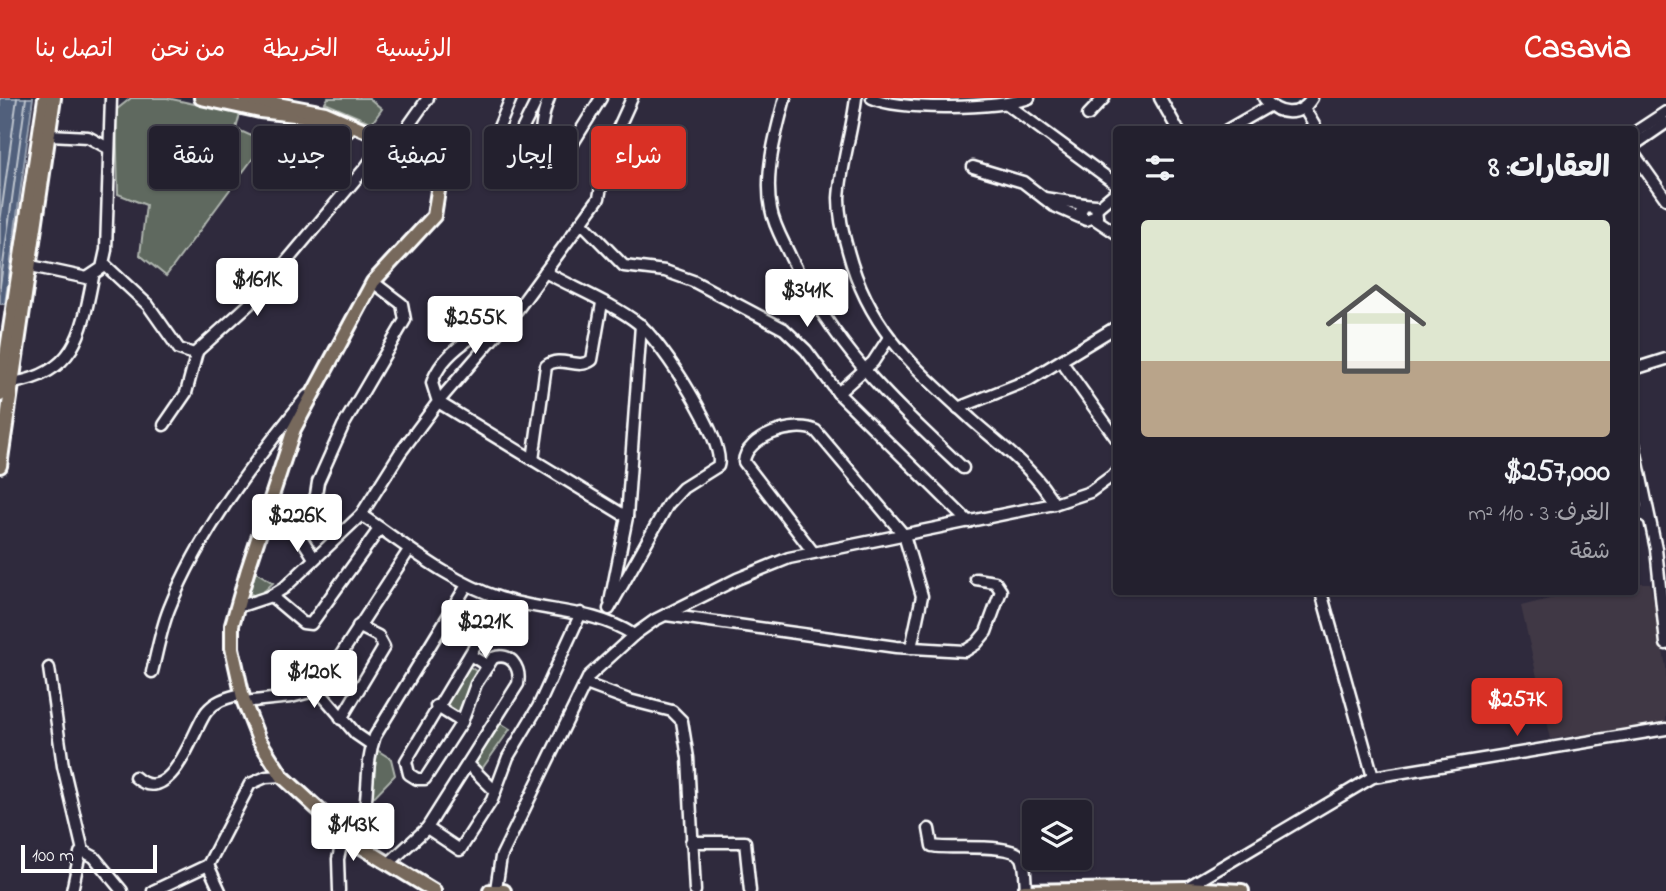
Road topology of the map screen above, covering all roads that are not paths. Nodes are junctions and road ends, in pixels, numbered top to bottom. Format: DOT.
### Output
graph roads {
  1 [pos="45,98"];
  2 [pos="54,98"];
  3 [pos="111,98"];
  4 [pos="206,98"];
  5 [pos="245,98"];
  6 [pos="428,98"];
  7 [pos="511,98"];
  8 [pos="538,98"];
  9 [pos="549,98"];
  10 [pos="601,98"];
  11 [pos="632,98"];
  12 [pos="785,98"];
  13 [pos="856,98"];
  14 [pos="872,98"];
  15 [pos="1029,98"];
  16 [pos="1104,98"];
  17 [pos="1160,98"];
  18 [pos="1312,98"];
  19 [pos="958,101"];
  20 [pos="1267,102"];
  21 [pos="1007,104"];
  22 [pos="299,106"];
  23 [pos="1304,108"];
  24 [pos="1666,112"];
  25 [pos="1088,115"];
  26 [pos="1666,123"];
  27 [pos="399,126"];
  28 [pos="1176,126"];
  29 [pos="1233,126"];
  30 [pos="1315,126"];
  31 [pos="364,130"];
  32 [pos="1638,130"];
  33 [pos="50,135"];
  34 [pos="1638,142"];
  35 [pos="108,148"];
  36 [pos="1638,160"];
  37 [pos="973,167"];
  38 [pos="364,169"];
  39 [pos="1113,182"];
  40 [pos="440,189"];
  41 [pos="1113,194"];
  42 [pos="1044,198"];
  43 [pos="1666,199"];
  44 [pos="1084,204"];
  45 [pos="1098,207"];
  46 [pos="1084,218"];
  47 [pos="1095,219"];
  48 [pos="581,222"];
  49 [pos="1113,231"];
  50 [pos="104,264"];
  51 [pos="32,266"];
  52 [pos="545,272"];
  53 [pos="93,277"];
  54 [pos="373,282"];
  55 [pos="602,303"];
  56 [pos="514,314"];
  57 [pos="641,325"];
  58 [pos="1113,329"];
  59 [pos="888,339"];
  60 [pos="197,352"];
  61 [pos="1666,359"];
  62 [pos="1061,361"];
  63 [pos="1638,368"];
  64 [pos="863,371"];
  65 [pos="12,383"];
  66 [pos="314,387"];
  67 [pos="838,393"];
  68 [pos="0,395"];
  69 [pos="438,402"];
  70 [pos="958,408"];
  71 [pos="164,425"];
  72 [pos="1113,434"];
  73 [pos="533,460"];
  74 [pos="1638,464"];
  75 [pos="0,466"];
  76 [pos="963,468"];
  77 [pos="1113,474"];
  78 [pos="1054,504"];
  79 [pos="1638,510"];
  80 [pos="361,515"];
  81 [pos="627,517"];
  82 [pos="1649,519"];
  83 [pos="969,522"];
  84 [pos="380,528"];
  85 [pos="904,535"];
  86 [pos="1661,548"];
  87 [pos="409,550"];
  88 [pos="813,552"];
  89 [pos="314,558"];
  90 [pos="976,579"];
  91 [pos="467,585"];
  92 [pos="1322,595"];
  93 [pos="271,596"];
  94 [pos="503,599"];
  95 [pos="237,607"];
  96 [pos="581,612"];
  97 [pos="608,615"];
  98 [pos="665,615"];
  99 [pos="358,626"];
  100 [pos="634,635"];
  101 [pos="1666,645"];
  102 [pos="911,648"];
  103 [pos="470,655"];
  104 [pos="488,666"];
  105 [pos="49,668"];
  106 [pos="152,672"];
  107 [pos="586,684"];
  108 [pos="318,690"];
  109 [pos="242,698"];
  110 [pos="436,706"];
  111 [pos="341,719"];
  112 [pos="462,722"];
  113 [pos="1666,729"];
  114 [pos="372,746"];
  115 [pos="468,764"];
  116 [pos="135,776"];
  117 [pos="282,776"];
  118 [pos="1373,777"];
  119 [pos="495,791"];
  120 [pos="427,828"];
  121 [pos="929,829"];
  122 [pos="344,833"];
  123 [pos="691,842"];
  124 [pos="355,843"];
  125 [pos="83,851"];
  126 [pos="388,864"];
  127 [pos="208,865"];
  128 [pos="1186,888"];
  129 [pos="496,890"];
  130 [pos="1049,890"];
  131 [pos="1202,890"];
  132 [pos="72,891"];
  133 [pos="122,891"];
  134 [pos="153,891"];
  135 [pos="220,891"];
  136 [pos="339,891"];
  137 [pos="433,891"];
  138 [pos="695,891"];
  139 [pos="750,891"];
  140 [pos="1025,891"];
  141 [pos="1242,891"];
  1 -- 68 [label="main road"];
  2 -- 33 [label="main road"];
  3 -- 35 [label="street"];
  4 -- 22 [label="main road"];
  5 -- 22 [label="main road"];
  6 -- 27 [label="street"];
  7 -- 8 [label="street"];
  9 -- 10 [label="street"];
  11 -- 48 [label="street"];
  12 -- 64 [label="street"];
  13 -- 59 [label="street"];
  14 -- 19 [label="street"];
  15 -- 21 [label="street"];
  16 -- 25 [label="street"];
  17 -- 28 [label="street"];
  18 -- 23 [label="street"];
  19 -- 21 [label="street"];
  20 -- 23 [label="street"];
  20 -- 29 [label="street"];
  21 -- 39 [label="street"];
  22 -- 31 [label="main road"];
  23 -- 30 [label="street"];
  24 -- 32 [label="street"];
  26 -- 34 [label="street"];
  33 -- 35 [label="street"];
  33 -- 51 [label="main road"];
  35 -- 50 [label="street"];
  36 -- 43 [label="street"];
  37 -- 42 [label="street"];
  38 -- 60 [label="street"];
  40 -- 54 [label="main road"];
  41 -- 45 [label="street"];
  42 -- 44 [label="street"];
  42 -- 46 [label="street"];
  44 -- 45 [label="street"];
  44 -- 46 [label="street"];
  45 -- 47 [label="street"];
  46 -- 47 [label="street"];
  47 -- 49 [label="street"];
  48 -- 52 [label="street"];
  48 -- 67 [label="street"];
  50 -- 53 [label="street"];
  50 -- 60 [label="street"];
  51 -- 53 [label="street"];
  51 -- 65 [label="main road"];
  52 -- 55 [label="street"];
  52 -- 56 [label="street"];
  53 -- 65 [label="street"];
  54 -- 66 [label="main road"];
  54 -- 89 [label="street"];
  55 -- 57 [label="street"];
  55 -- 73 [label="street"];
  56 -- 69 [label="street"];
  56 -- 69 [label="street"];
  57 -- 81 [label="street"];
  57 -- 97 [label="street"];
  58 -- 62 [label="street"];
  59 -- 64 [label="street"];
  59 -- 70 [label="street"];
  60 -- 71 [label="street"];
  61 -- 63 [label="street"];
  62 -- 70 [label="street"];
  62 -- 72 [label="street"];
  64 -- 67 [label="street"];
  64 -- 76 [label="street"];
  65 -- 75 [label="main road"];
  66 -- 95 [label="main road"];
  66 -- 106 [label="street"];
  67 -- 83 [label="street"];
  69 -- 73 [label="street"];
  69 -- 80 [label="street"];
  70 -- 78 [label="street"];
  73 -- 81 [label="street"];
  74 -- 82 [label="street"];
  77 -- 78 [label="street"];
  78 -- 83 [label="street"];
  79 -- 82 [label="street"];
  80 -- 84 [label="street"];
  80 -- 89 [label="street"];
  81 -- 97 [label="street"];
  82 -- 86 [label="street"];
  83 -- 85 [label="street"];
  84 -- 87 [label="street"];
  84 -- 93 [label="street"];
  85 -- 88 [label="street"];
  85 -- 88 [label="street"];
  85 -- 102 [label="street"];
  86 -- 101 [label="street"];
  87 -- 91 [label="street"];
  87 -- 99 [label="street"];
  88 -- 98 [label="street"];
  89 -- 93 [label="street"];
  90 -- 102 [label="street"];
  91 -- 94 [label="street"];
  91 -- 114 [label="street"];
  92 -- 118 [label="street"];
  93 -- 95 [label="street"];
  94 -- 96 [label="street"];
  94 -- 103 [label="street"];
  95 -- 109 [label="main road"];
  96 -- 97 [label="street"];
  96 -- 119 [label="street"];
  97 -- 100 [label="street"];
  98 -- 100 [label="street"];
  98 -- 102 [label="street"];
  99 -- 108 [label="street"];
  99 -- 111 [label="street"];
  100 -- 107 [label="street"];
  103 -- 104 [label="street"];
  103 -- 110 [label="street"];
  104 -- 112 [label="street"];
  104 -- 115 [label="street"];
  105 -- 125 [label="street"];
  107 -- 123 [label="street"];
  107 -- 129 [label="street"];
  108 -- 109 [label="street"];
  108 -- 111 [label="street"];
  109 -- 116 [label="street"];
  109 -- 117 [label="main road"];
  110 -- 112 [label="street"];
  110 -- 112 [label="street"];
  111 -- 114 [label="street"];
  113 -- 118 [label="street"];
  114 -- 124 [label="street"];
  115 -- 119 [label="street"];
  115 -- 120 [label="street"];
  117 -- 122 [label="main road"];
  117 -- 127 [label="street"];
  118 -- 128 [label="street"];
  119 -- 120 [label="street"];
  120 -- 126 [label="street"];
  121 -- 140 [label="street"];
  122 -- 124 [label="main road"];
  122 -- 136 [label="street"];
  123 -- 138 [label="street"];
  123 -- 139 [label="street"];
  124 -- 126 [label="main road"];
  125 -- 132 [label="street"];
  125 -- 133 [label="street"];
  126 -- 137 [label="main road"];
  127 -- 134 [label="street"];
  127 -- 135 [label="street"];
  128 -- 130 [label="main road"];
  128 -- 131 [label="main road"];
  130 -- 140 [label="main road"];
  131 -- 141 [label="main road"];
}
